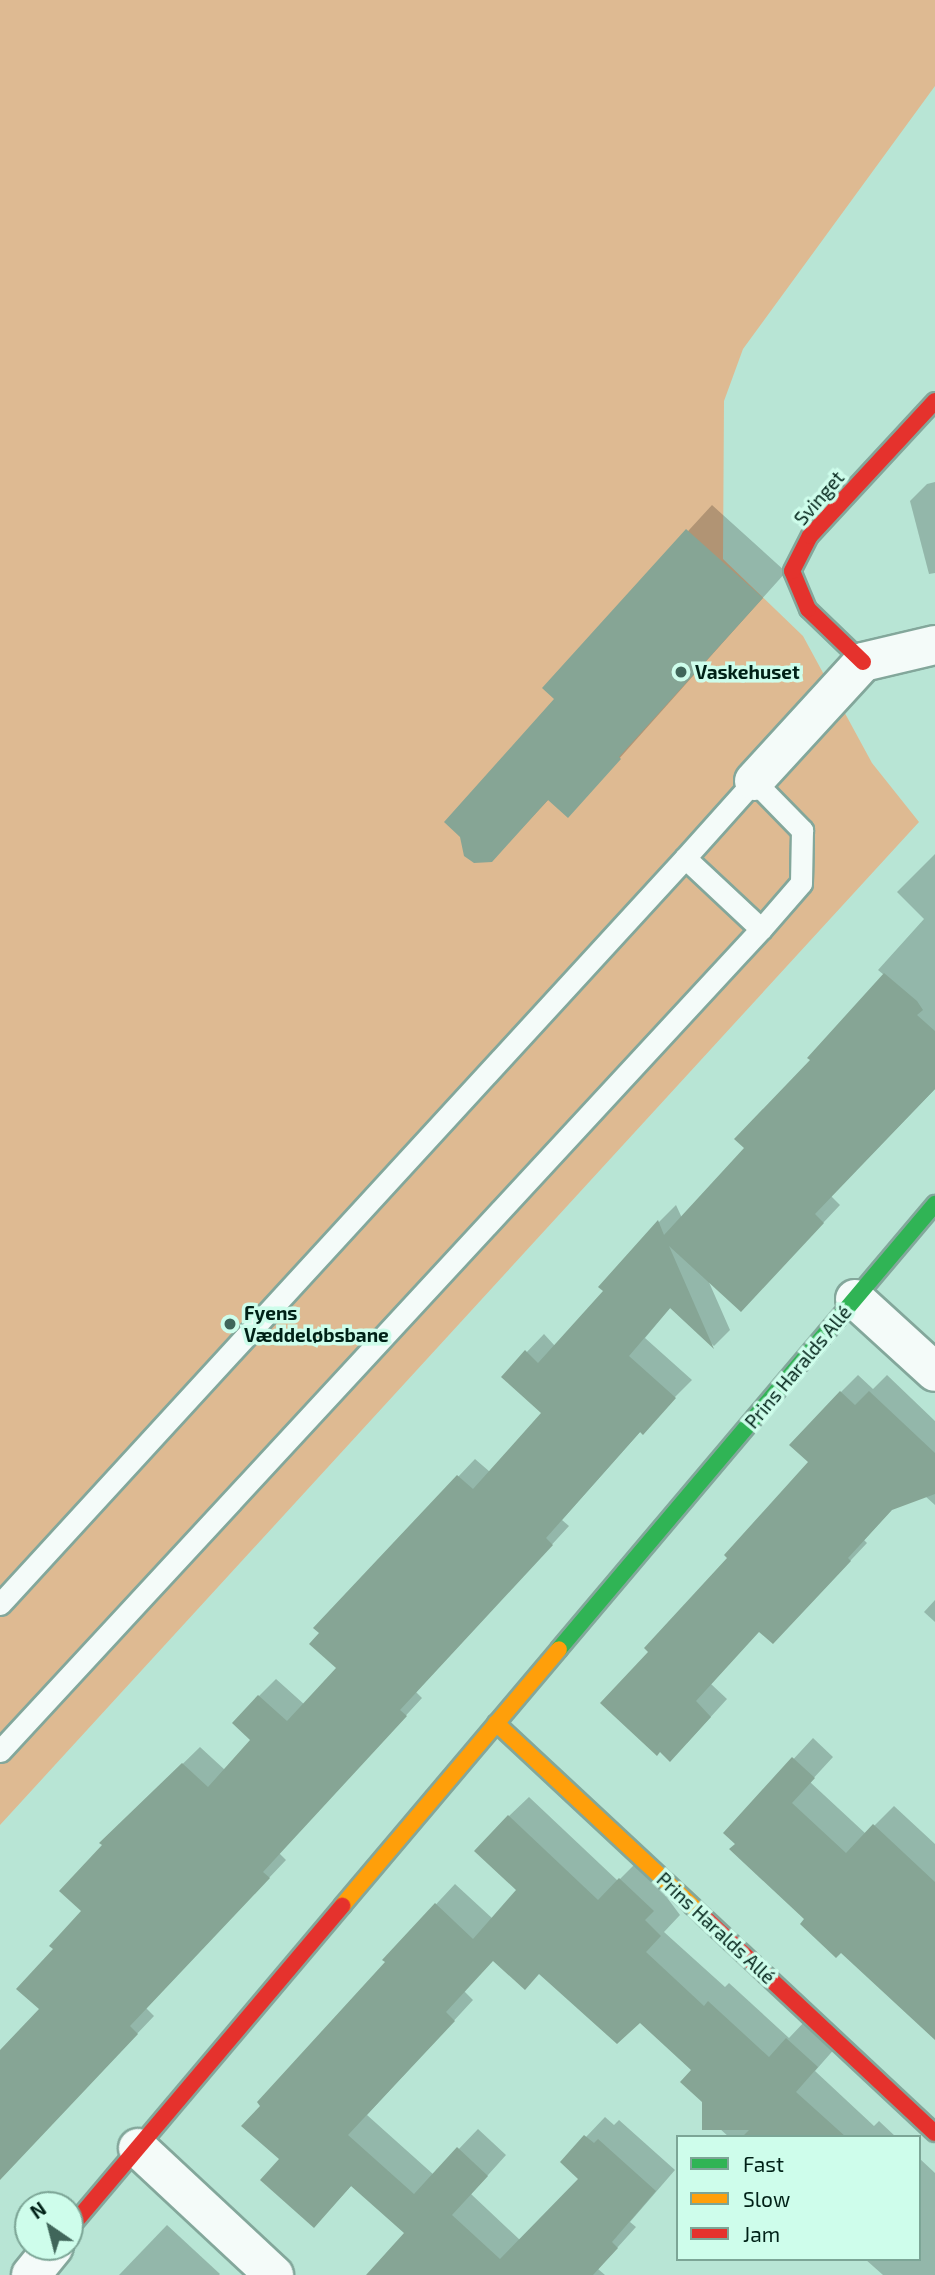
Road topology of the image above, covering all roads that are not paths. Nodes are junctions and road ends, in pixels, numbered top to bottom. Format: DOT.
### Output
graph roads {
  1 [pos="935,401"];
  2 [pos="935,645"];
  3 [pos="863,662"];
  4 [pos="754,781"];
  5 [pos="685,858"];
  6 [pos="761,929"];
  7 [pos="935,1203"];
  8 [pos="855,1298"];
  9 [pos="935,1372"];
  10 [pos="0,1604"];
  11 [pos="496,1723"];
  12 [pos="0,1751"];
  13 [pos="935,2133"];
  14 [pos="138,2148"];
  15 [pos="84,2212"];
  16 [pos="42,2261"];
  17 [pos="30,2275"];
  18 [pos="274,2275"];
  1 -- 3 [label="street, Svinget"];
  2 -- 3 [label="street"];
  3 -- 4 [label="street"];
  4 -- 5 [label="lane"];
  4 -- 6 [label="lane"];
  5 -- 6 [label="lane"];
  5 -- 10 [label="lane"];
  6 -- 12 [label="lane"];
  7 -- 8 [label="street, Prins Haralds Allé"];
  8 -- 9 [label="street, Prins Haralds Allé"];
  8 -- 11 [label="street, Prins Haralds Allé"];
  11 -- 13 [label="street, Prins Haralds Allé"];
  11 -- 14 [label="street, Prins Haralds Allé"];
  14 -- 15 [label="street, Prins Haralds Allé"];
  14 -- 18 [label="street"];
  16 -- 17 [label="street"];
}
